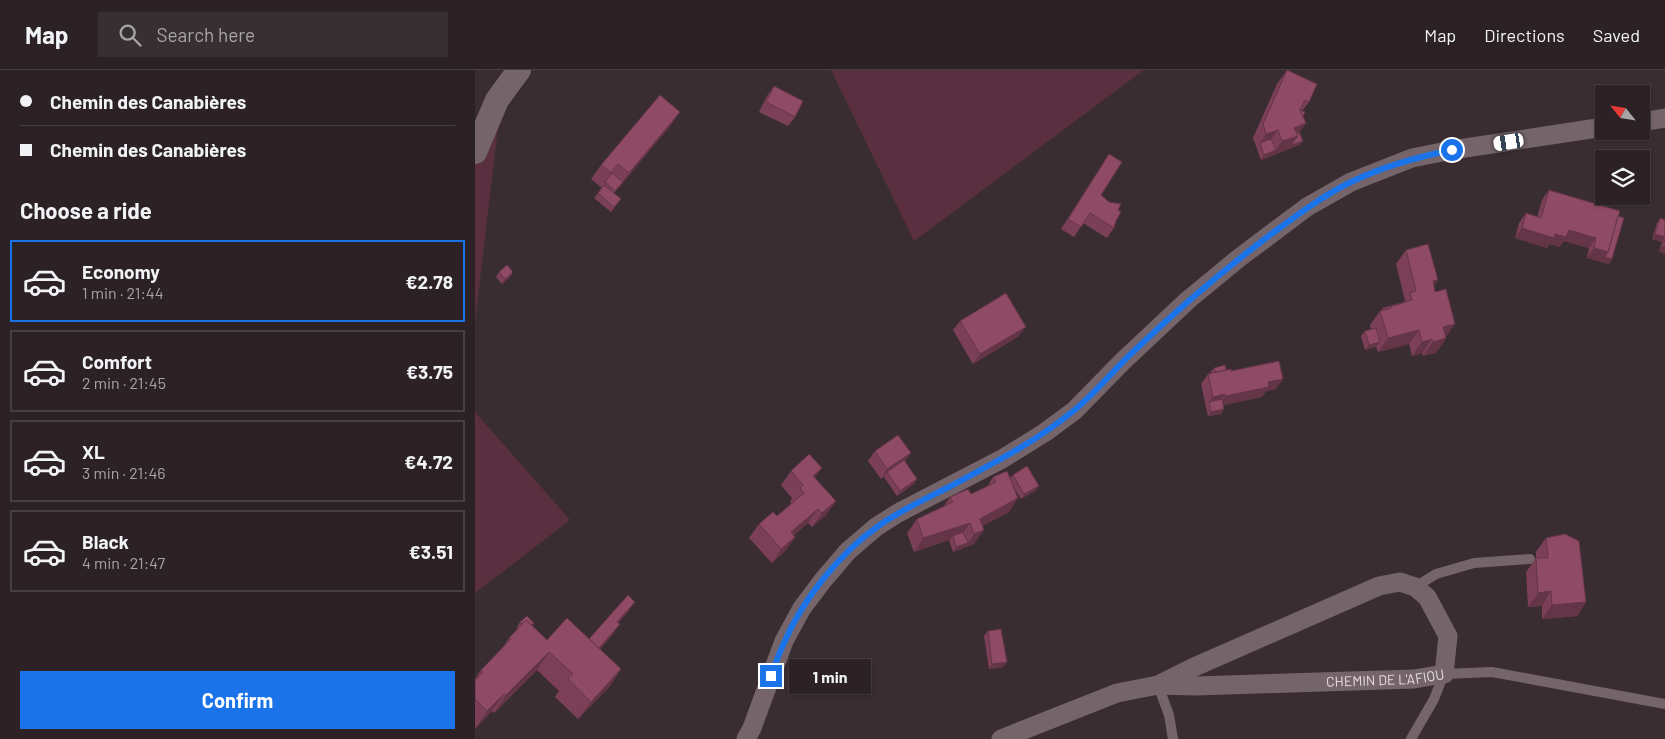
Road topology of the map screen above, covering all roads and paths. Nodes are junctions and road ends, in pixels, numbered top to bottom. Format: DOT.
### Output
graph roads {
  1 [pos="519,70"];
  2 [pos="1665,118"];
  3 [pos="1650,120"];
  4 [pos="1595,128"];
  5 [pos="475,152"];
  6 [pos="1530,560"];
  7 [pos="1415,587"];
  8 [pos="1444,674"];
  9 [pos="1158,685"];
  10 [pos="1665,704"];
  11 [pos="746,739"];
  12 [pos="1001,739"];
  13 [pos="1173,739"];
  14 [pos="1411,739"];
  1 -- 5 [label="street"];
  2 -- 3 [label="street"];
  4 -- 11 [label="street"];
  6 -- 7 [label="lane"];
  7 -- 8 [label="street, CHEMIN DE L'AFIOU"];
  7 -- 9 [label="street, CHEMIN DE L'AFIOU"];
  8 -- 9 [label="street, CHEMIN DE L'AFIOU"];
  8 -- 10 [label="lane"];
  8 -- 14 [label="lane"];
  9 -- 12 [label="street, CHEMIN DE L'AFIOU"];
  9 -- 13 [label="lane"];
}
